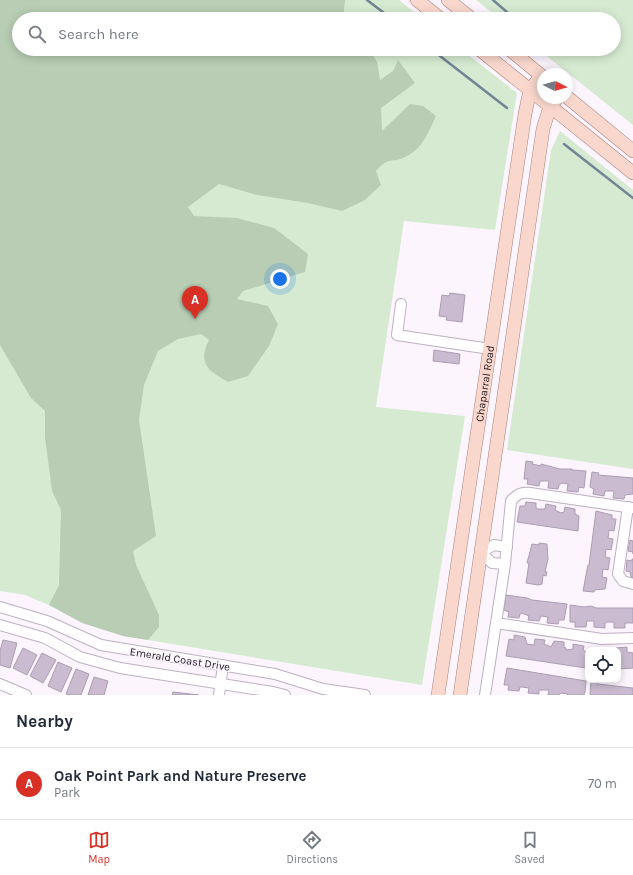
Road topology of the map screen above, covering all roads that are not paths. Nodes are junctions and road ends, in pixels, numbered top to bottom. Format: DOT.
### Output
graph roads {
  1 [pos="416,0"];
  2 [pos="448,0"];
  3 [pos="432,12"];
  4 [pos="463,12"];
  5 [pos="488,56"];
  6 [pos="518,56"];
  7 [pos="537,72"];
  8 [pos="537,82"];
  9 [pos="530,90"];
  10 [pos="537,94"];
  11 [pos="573,102"];
  12 [pos="553,104"];
  13 [pos="556,104"];
  14 [pos="633,151"];
  15 [pos="633,173"];
  16 [pos="401,304"];
  17 [pos="490,349"];
  18 [pos="510,352"];
  19 [pos="630,508"];
  20 [pos="507,547"];
  21 [pos="460,550"];
  22 [pos="481,552"];
  23 [pos="505,564"];
  24 [pos="633,584"];
  25 [pos="0,607"];
  26 [pos="496,623"];
  27 [pos="0,625"];
  28 [pos="633,638"];
  29 [pos="223,665"];
  30 [pos="0,684"];
  31 [pos="220,684"];
  32 [pos="26,695"];
  33 [pos="219,695"];
  34 [pos="285,695"];
  35 [pos="365,695"];
  36 [pos="438,695"];
  37 [pos="460,695"];
  38 [pos="485,695"];
  39 [pos="488,695"];
  1 -- 3 [label="main road"];
  2 -- 4 [label="main road"];
  5 -- 9 [label="main road"];
  6 -- 7 [label="main road"];
  8 -- 9 [label="main road, Chaparral Road"];
  9 -- 10 [label="main road"];
  9 -- 17 [label="main road, Chaparral Road"];
  11 -- 14 [label="main road"];
  12 -- 18 [label="main road, Chaparral Road"];
  13 -- 15 [label="main road"];
  16 -- 17 [label="street"];
  17 -- 18 [label="main road"];
  17 -- 21 [label="main road, Chaparral Road"];
  18 -- 22 [label="main road, Chaparral Road"];
  19 -- 20 [label="street"];
  19 -- 24 [label="street"];
  20 -- 22 [label="street"];
  20 -- 23 [label="street"];
  21 -- 22 [label="main road"];
  21 -- 36 [label="main road, Chaparral Road"];
  22 -- 23 [label="street"];
  22 -- 37 [label="main road, Chaparral Road"];
  23 -- 26 [label="street"];
  25 -- 29 [label="street, Emerald Coast Drive"];
  26 -- 28 [label="street"];
  26 -- 38 [label="street"];
  27 -- 31 [label="street, Emerald Coast Drive"];
  29 -- 31 [label="street"];
  29 -- 35 [label="street, Emerald Coast Drive"];
  30 -- 32 [label="street"];
  31 -- 33 [label="street"];
  31 -- 34 [label="street, Emerald Coast Drive"];
  38 -- 39 [label="street"];
}
